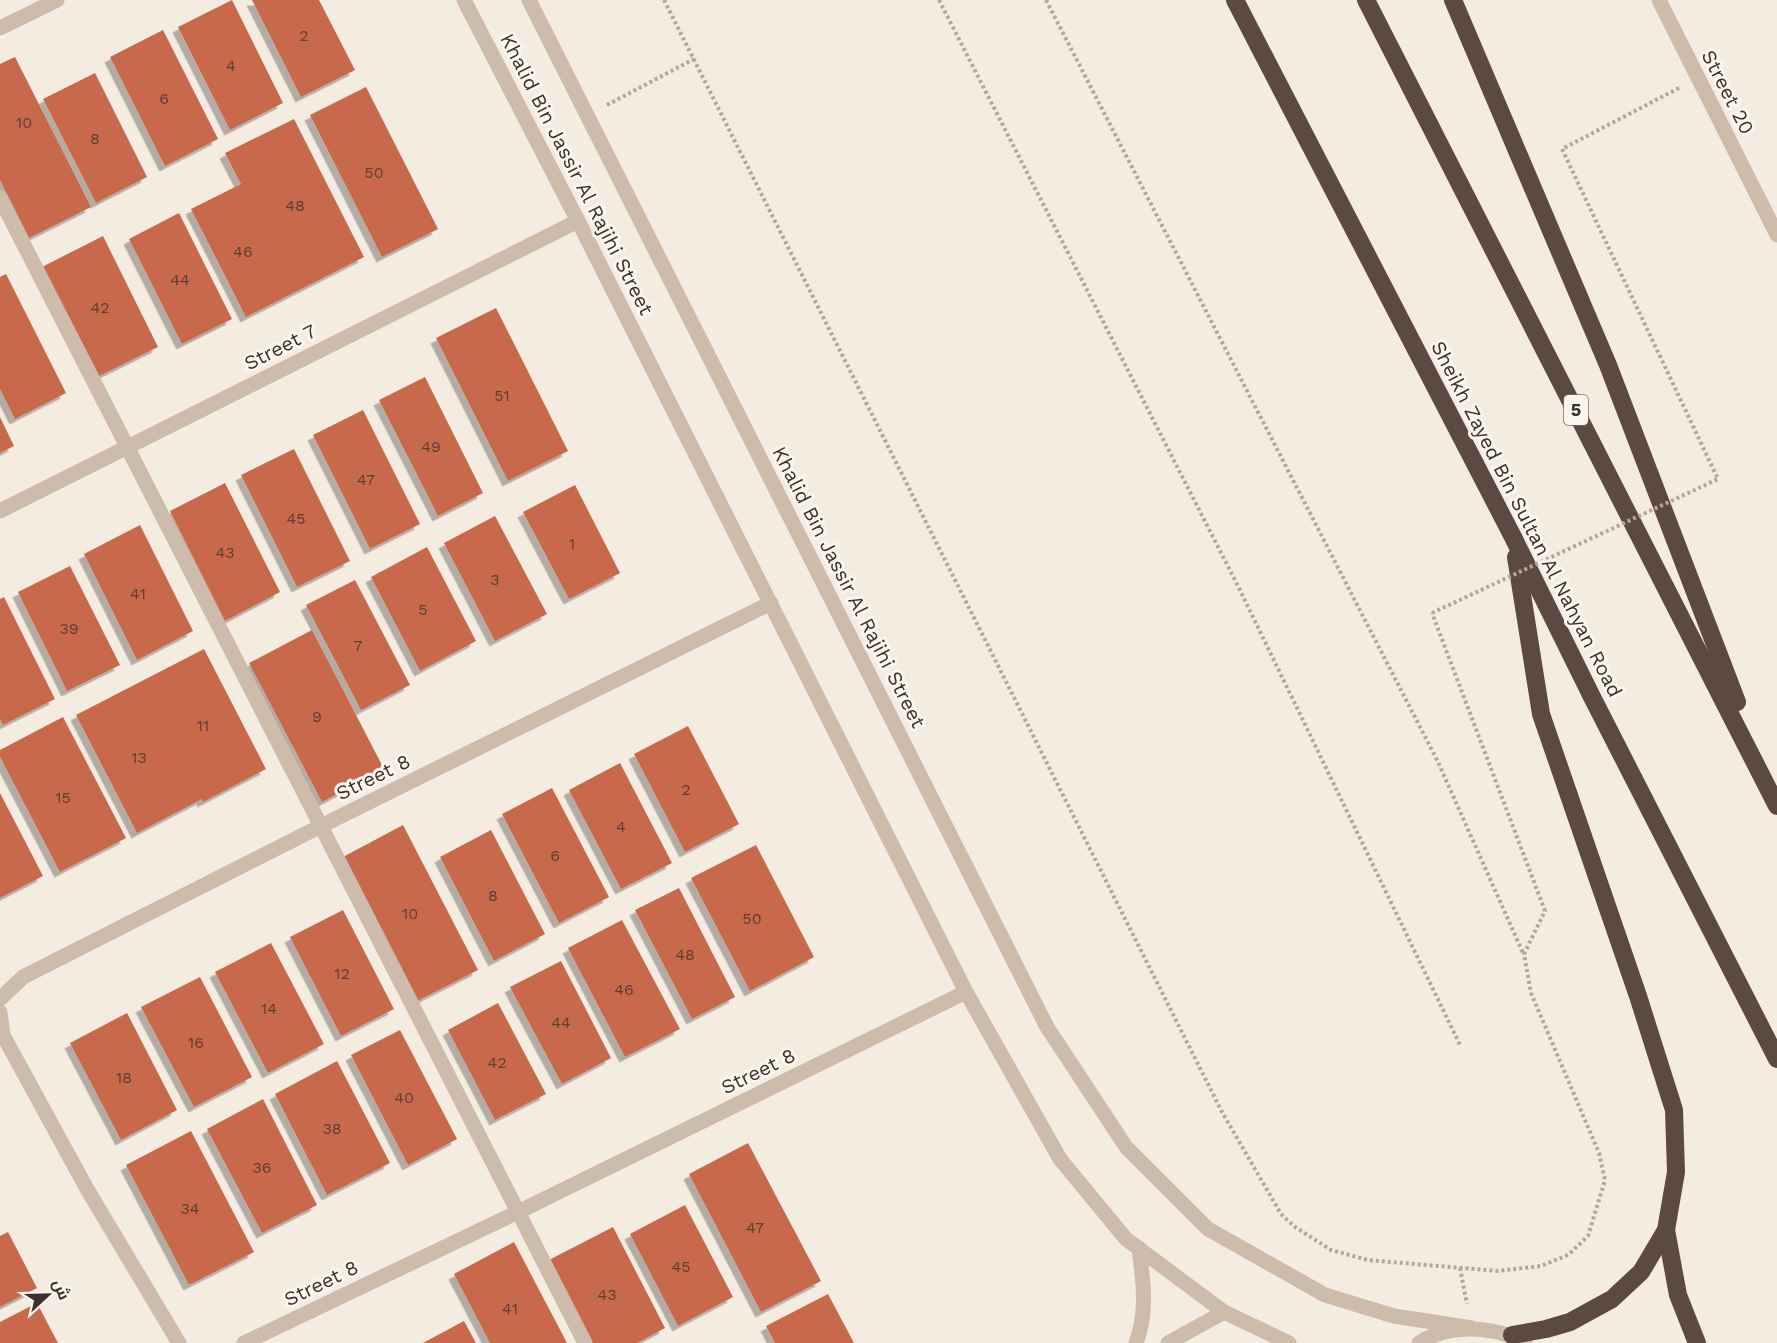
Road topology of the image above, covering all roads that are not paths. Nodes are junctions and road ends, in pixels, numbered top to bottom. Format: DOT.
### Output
graph roads {
  1 [pos="57,0"];
  2 [pos="464,0"];
  3 [pos="529,0"];
  4 [pos="1234,0"];
  5 [pos="1366,0"];
  6 [pos="1453,0"];
  7 [pos="1659,0"];
  8 [pos="0,28"];
  9 [pos="0,198"];
  10 [pos="578,221"];
  11 [pos="1777,235"];
  12 [pos="125,448"];
  13 [pos="0,511"];
  14 [pos="1513,537"];
  15 [pos="771,603"];
  16 [pos="1769,788"];
  17 [pos="1777,806"];
  18 [pos="321,826"];
  19 [pos="966,992"];
  20 [pos="0,999"];
  21 [pos="0,1012"];
  22 [pos="1777,1059"];
  23 [pos="518,1212"];
  24 [pos="1666,1230"];
  25 [pos="1139,1248"];
  26 [pos="1224,1312"];
  27 [pos="1473,1328"];
  28 [pos="1518,1339"];
  29 [pos="179,1343"];
  30 [pos="244,1343"];
  31 [pos="585,1343"];
  32 [pos="1136,1343"];
  33 [pos="1168,1343"];
  34 [pos="1289,1343"];
  35 [pos="1419,1343"];
  36 [pos="1697,1343"];
  1 -- 8 [label="street"];
  2 -- 10 [label="street, Khalid Bin Jassir Al Rajihi Street"];
  3 -- 27 [label="street, Khalid Bin Jassir Al Rajihi Street"];
  4 -- 14 [label="highway, Sheikh Zayed Bin Sultan Al Nahyan Road"];
  5 -- 16 [label="highway, 5"];
  6 -- 16 [label="highway"];
  7 -- 11 [label="street, Street 20"];
  9 -- 12 [label="street"];
  10 -- 12 [label="street, Street 7"];
  10 -- 15 [label="street, Khalid Bin Jassir Al Rajihi Street"];
  12 -- 13 [label="street, Street 7"];
  12 -- 18 [label="street"];
  14 -- 22 [label="highway, Sheikh Zayed Bin Sultan Al Nahyan Road"];
  14 -- 24 [label="highway"];
  15 -- 18 [label="street, Street 8"];
  15 -- 19 [label="street, Khalid Bin Jassir Al Rajihi Street"];
  16 -- 17 [label="highway, 5"];
  18 -- 20 [label="street, Street 8"];
  18 -- 23 [label="street"];
  19 -- 23 [label="street, Street 8"];
  19 -- 25 [label="street, Khalid Bin Jassir Al Rajihi Street"];
  21 -- 29 [label="street"];
  23 -- 30 [label="street, Street 8"];
  23 -- 31 [label="street"];
  24 -- 28 [label="highway"];
  24 -- 36 [label="highway"];
  25 -- 26 [label="street, Khalid Bin Jassir Al Rajihi Street"];
  25 -- 32 [label="street"];
  26 -- 33 [label="street"];
  26 -- 34 [label="street, Khalid Bin Jassir Al Rajihi Street"];
  27 -- 28 [label="street, Khalid Bin Jassir Al Rajihi Street"];
  27 -- 35 [label="street"];
}
